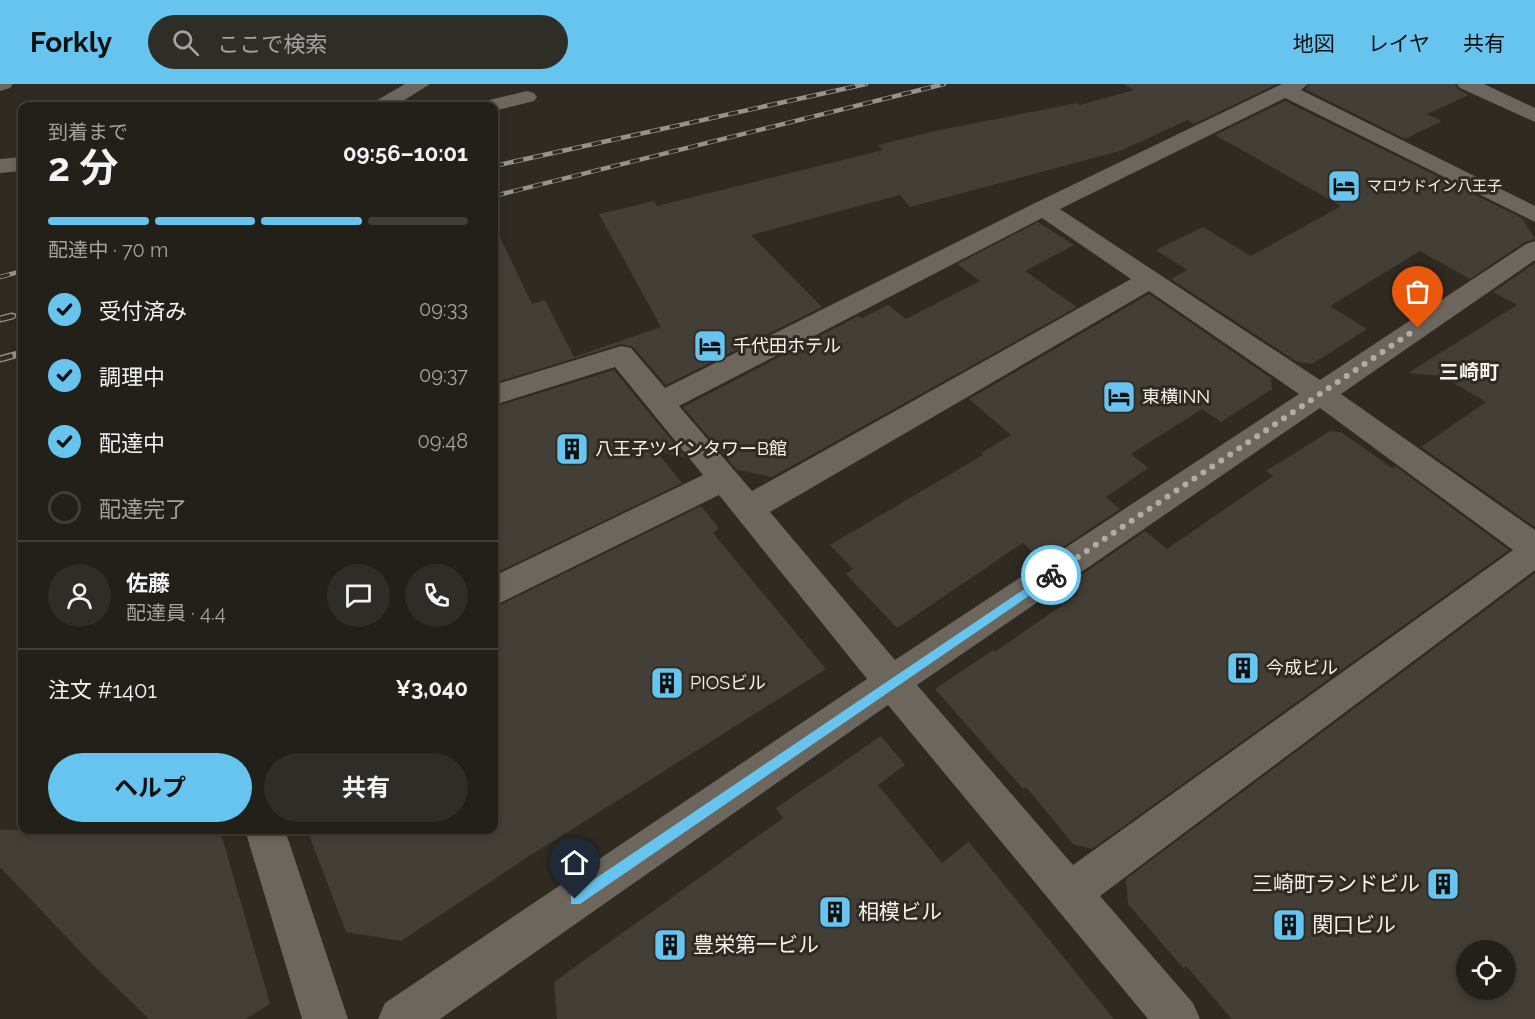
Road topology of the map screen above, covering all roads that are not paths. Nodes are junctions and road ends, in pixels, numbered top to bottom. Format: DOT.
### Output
graph roads {
  1 [pos="440,84"];
  2 [pos="1467,84"];
  3 [pos="1291,87"];
  4 [pos="527,98"];
  5 [pos="419,100"];
  6 [pos="498,104"];
  7 [pos="1535,116"];
  8 [pos="18,164"];
  9 [pos="0,166"];
  10 [pos="1043,208"];
  11 [pos="1535,215"];
  12 [pos="1535,249"];
  13 [pos="1149,280"];
  14 [pos="498,394"];
  15 [pos="1320,394"];
  16 [pos="660,403"];
  17 [pos="723,479"];
  18 [pos="747,508"];
  19 [pos="1535,550"];
  20 [pos="498,590"];
  21 [pos="891,682"];
  22 [pos="266,834"];
  23 [pos="1069,893"];
  24 [pos="325,1019"];
  25 [pos="401,1019"];
  26 [pos="1177,1019"];
  1 -- 5 [label="street"];
  2 -- 7 [label="street"];
  3 -- 10 [label="street"];
  3 -- 11 [label="street"];
  4 -- 6 [label="street"];
  8 -- 9 [label="street"];
  10 -- 13 [label="street"];
  10 -- 16 [label="street"];
  12 -- 15 [label="street"];
  13 -- 15 [label="street"];
  13 -- 18 [label="street"];
  14 -- 16 [label="street"];
  15 -- 19 [label="street"];
  15 -- 21 [label="street"];
  16 -- 17 [label="street"];
  17 -- 18 [label="street"];
  17 -- 20 [label="street"];
  18 -- 21 [label="street"];
  19 -- 23 [label="street"];
  21 -- 23 [label="street"];
  21 -- 25 [label="street"];
  22 -- 24 [label="street"];
  23 -- 26 [label="street"];
}
